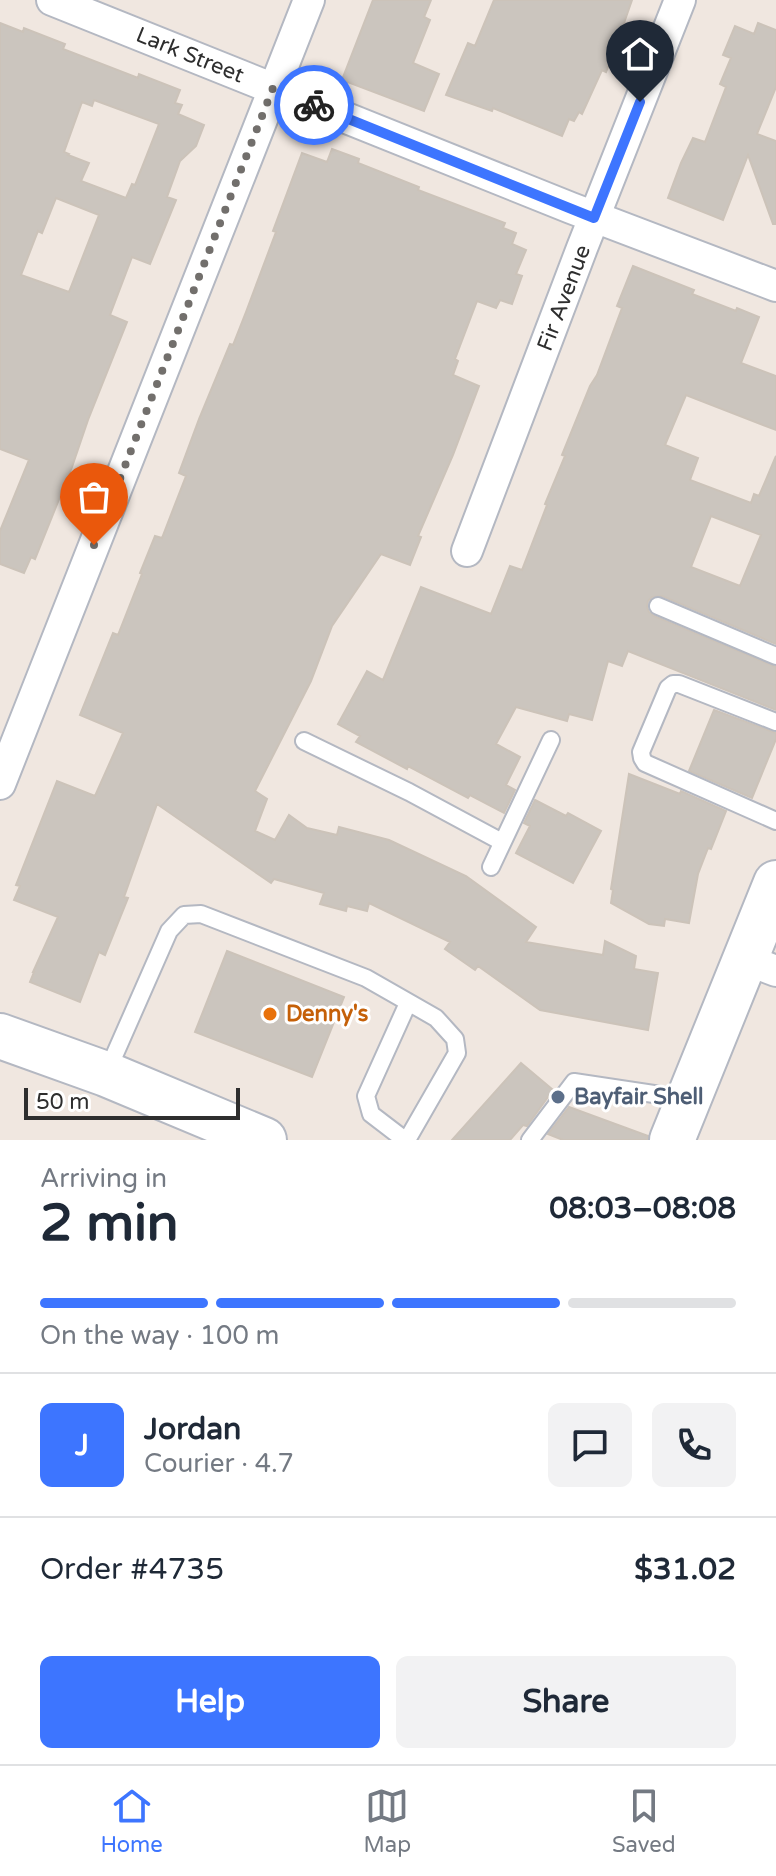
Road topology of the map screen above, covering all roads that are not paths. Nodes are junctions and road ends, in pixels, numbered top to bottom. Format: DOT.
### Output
graph roads {
  1 [pos="52,0"];
  2 [pos="309,0"];
  3 [pos="680,0"];
  4 [pos="273,88"];
  5 [pos="594,218"];
  6 [pos="776,286"];
  7 [pos="467,551"];
  8 [pos="658,606"];
  9 [pos="776,656"];
  10 [pos="776,722"];
  11 [pos="551,740"];
  12 [pos="304,741"];
  13 [pos="0,784"];
  14 [pos="776,821"];
  15 [pos="502,842"];
  16 [pos="491,867"];
  17 [pos="776,883"];
  18 [pos="761,965"];
  19 [pos="408,1003"];
  20 [pos="0,1036"];
  21 [pos="106,1074"];
  22 [pos="688,1100"];
  23 [pos="264,1140"];
  24 [pos="406,1140"];
  25 [pos="530,1140"];
  26 [pos="672,1140"];
  1 -- 4 [label="street, Lark Street"];
  2 -- 4 [label="street"];
  3 -- 5 [label="street, Fir Avenue"];
  4 -- 5 [label="street, Lark Street"];
  4 -- 13 [label="street"];
  5 -- 6 [label="street, Lark Street"];
  5 -- 7 [label="street, Fir Avenue"];
  8 -- 9 [label="lane"];
  10 -- 14 [label="lane"];
  11 -- 15 [label="lane"];
  12 -- 15 [label="lane"];
  15 -- 16 [label="lane"];
  17 -- 18 [label="main road"];
  18 -- 22 [label="main road"];
  19 -- 21 [label="lane"];
  19 -- 24 [label="lane"];
  19 -- 24 [label="lane"];
  20 -- 21 [label="main road"];
  21 -- 23 [label="main road"];
  22 -- 25 [label="lane"];
  22 -- 26 [label="main road"];
}
